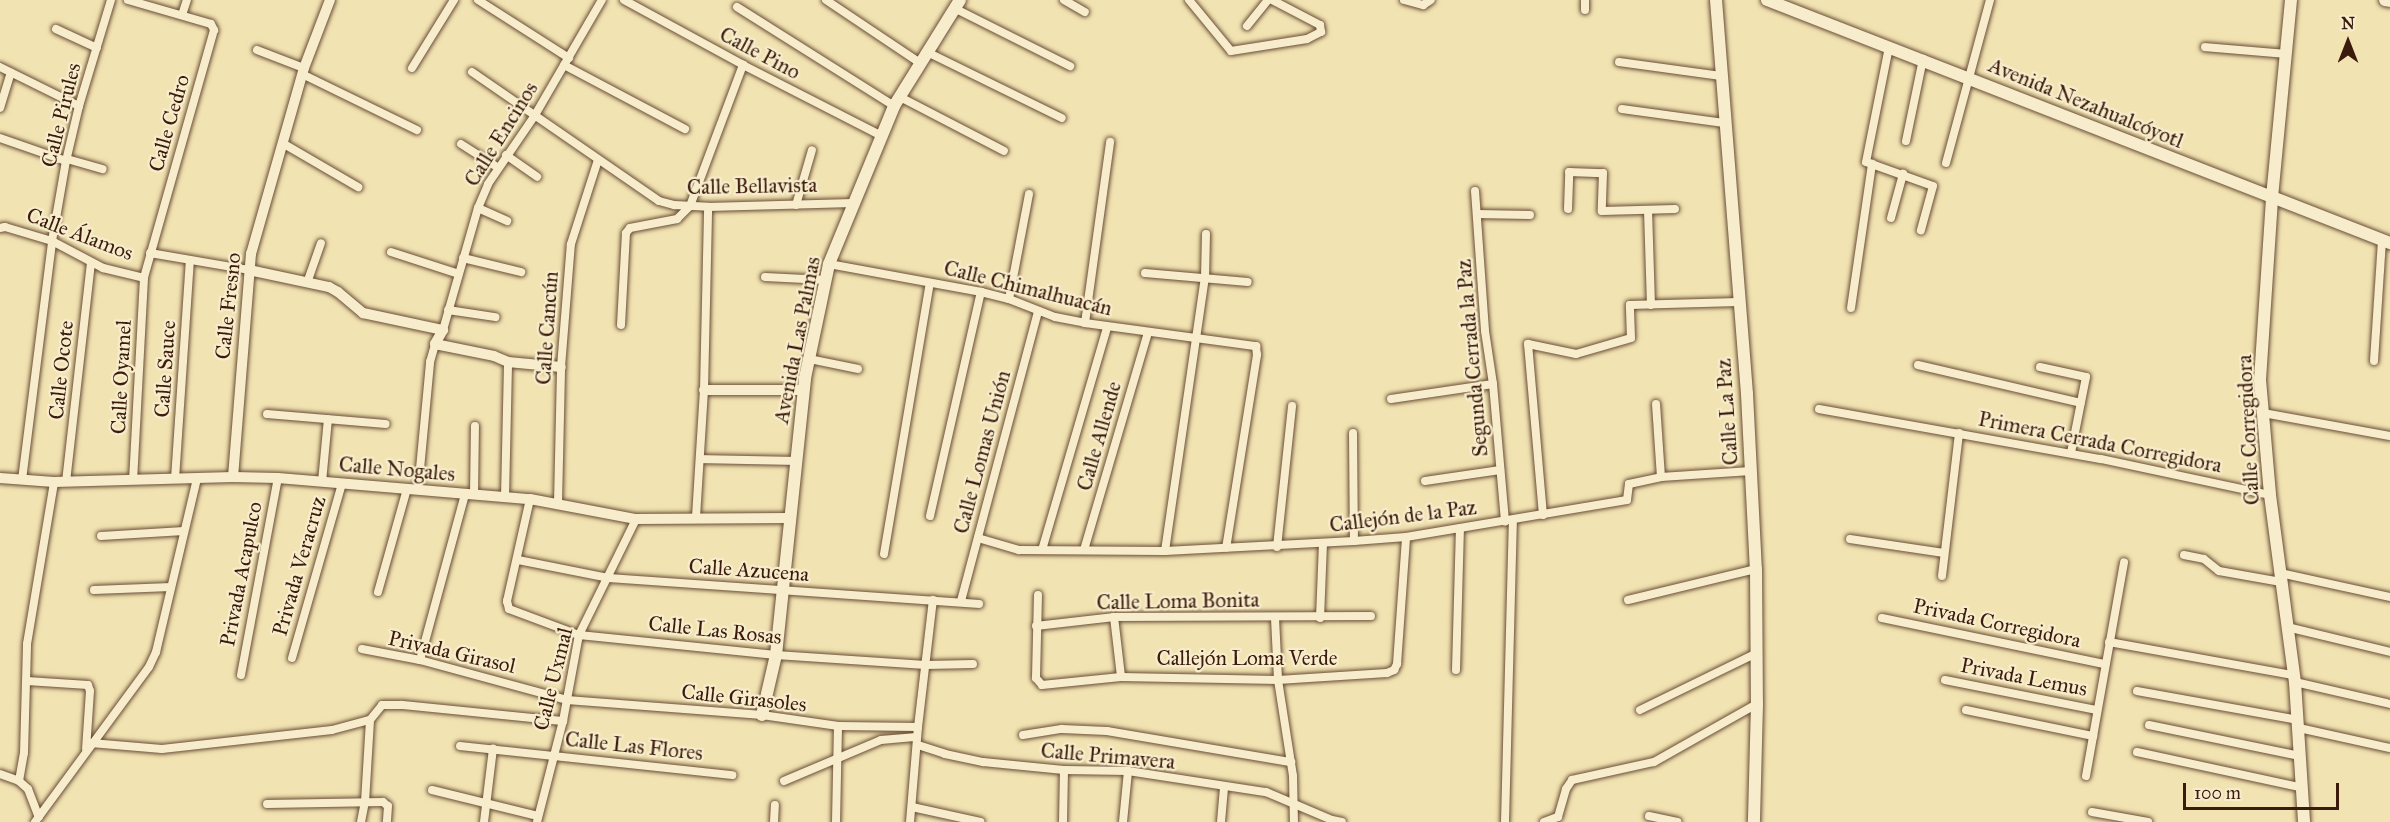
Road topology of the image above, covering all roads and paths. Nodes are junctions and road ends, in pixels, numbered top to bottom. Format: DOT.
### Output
graph roads {
  1 [pos="111,0"];
  2 [pos="129,0"];
  3 [pos="187,0"];
  4 [pos="330,0"];
  5 [pos="453,0"];
  6 [pos="478,0"];
  7 [pos="602,0"];
  8 [pos="624,0"];
  9 [pos="826,0"];
  10 [pos="1064,0"];
  11 [pos="1189,0"];
  12 [pos="1270,0"];
  13 [pos="1404,0"];
  14 [pos="1585,0"];
  15 [pos="1716,0"];
  16 [pos="1767,0"];
  17 [pos="1990,0"];
  18 [pos="2291,0"];
  19 [pos="2385,0"];
  20 [pos="1429,2"];
  21 [pos="2390,2"];
  22 [pos="957,4"];
  23 [pos="737,7"];
  24 [pos="1585,10"];
  25 [pos="1085,12"];
  26 [pos="182,15"];
  27 [pos="1246,26"];
  28 [pos="56,29"];
  29 [pos="1889,47"];
  30 [pos="2205,47"];
  31 [pos="98,48"];
  32 [pos="257,50"];
  33 [pos="2286,54"];
  34 [pos="924,57"];
  35 [pos="1923,59"];
  36 [pos="567,62"];
  37 [pos="1620,62"];
  38 [pos="743,65"];
  39 [pos="1070,66"];
  40 [pos="0,67"];
  41 [pos="412,68"];
  42 [pos="303,71"];
  43 [pos="472,72"];
  44 [pos="11,73"];
  45 [pos="1721,75"];
  46 [pos="1968,76"];
  47 [pos="897,101"];
  48 [pos="79,106"];
  49 [pos="0,108"];
  50 [pos="1622,109"];
  51 [pos="535,115"];
  52 [pos="1062,118"];
  53 [pos="1724,123"];
  54 [pos="685,129"];
  55 [pos="417,130"];
  56 [pos="880,135"];
  57 [pos="0,138"];
  58 [pos="1906,141"];
  59 [pos="1110,142"];
  60 [pos="284,144"];
  61 [pos="461,144"];
  62 [pos="812,150"];
  63 [pos="1004,151"];
  64 [pos="506,155"];
  65 [pos="67,160"];
  66 [pos="598,160"];
  67 [pos="1946,163"];
  68 [pos="1872,164"];
  69 [pos="497,167"];
  70 [pos="103,169"];
  71 [pos="1903,174"];
  72 [pos="537,177"];
  73 [pos="358,187"];
  74 [pos="1475,191"];
  75 [pos="1029,194"];
  76 [pos="2272,199"];
  77 [pos="853,202"];
  78 [pos="796,205"];
  79 [pos="690,206"];
  80 [pos="708,207"];
  81 [pos="478,208"];
  82 [pos="1568,209"];
  83 [pos="1675,209"];
  84 [pos="1648,210"];
  85 [pos="1477,214"];
  86 [pos="1530,215"];
  87 [pos="1891,218"];
  88 [pos="507,221"];
  89 [pos="0,228"];
  90 [pos="1921,230"];
  91 [pos="1206,234"];
  92 [pos="52,241"];
  93 [pos="2386,241"];
  94 [pos="321,243"];
  95 [pos="391,252"];
  96 [pos="150,253"];
  97 [pos="463,258"];
  98 [pos="190,261"];
  99 [pos="91,262"];
  100 [pos="829,264"];
  101 [pos="249,270"];
  102 [pos="522,272"];
  103 [pos="1145,273"];
  104 [pos="459,274"];
  105 [pos="765,277"];
  106 [pos="144,278"];
  107 [pos="1205,278"];
  108 [pos="825,280"];
  109 [pos="1248,282"];
  110 [pos="307,283"];
  111 [pos="930,283"];
  112 [pos="981,292"];
  113 [pos="1009,299"];
  114 [pos="1738,302"];
  115 [pos="1651,305"];
  116 [pos="1851,308"];
  117 [pos="448,310"];
  118 [pos="1038,311"];
  119 [pos="495,317"];
  120 [pos="1085,323"];
  121 [pos="621,325"];
  122 [pos="1107,327"];
  123 [pos="443,330"];
  124 [pos="1148,332"];
  125 [pos="1196,336"];
  126 [pos="435,344"];
  127 [pos="809,359"];
  128 [pos="2374,361"];
  129 [pos="508,362"];
  130 [pos="1918,364"];
  131 [pos="561,367"];
  132 [pos="2040,367"];
  133 [pos="858,369"];
  134 [pos="1493,384"];
  135 [pos="704,390"];
  136 [pos="804,390"];
  137 [pos="1391,399"];
  138 [pos="2081,403"];
  139 [pos="1656,404"];
  140 [pos="1292,406"];
  141 [pos="1819,409"];
  142 [pos="2263,413"];
  143 [pos="267,414"];
  144 [pos="328,419"];
  145 [pos="386,424"];
  146 [pos="476,426"];
  147 [pos="1353,433"];
  148 [pos="1959,433"];
  149 [pos="2390,436"];
  150 [pos="2071,453"];
  151 [pos="700,459"];
  152 [pos="794,461"];
  153 [pos="1500,470"];
  154 [pos="1751,471"];
  155 [pos="233,477"];
  156 [pos="1661,477"];
  157 [pos="278,478"];
  158 [pos="0,479"];
  159 [pos="133,479"];
  160 [pos="175,479"];
  161 [pos="197,479"];
  162 [pos="22,480"];
  163 [pos="1425,481"];
  164 [pos="54,482"];
  165 [pos="66,482"];
  166 [pos="322,482"];
  167 [pos="342,484"];
  168 [pos="412,490"];
  169 [pos="470,494"];
  170 [pos="2270,495"];
  171 [pos="505,497"];
  172 [pos="530,499"];
  173 [pos="558,503"];
  174 [pos="1543,515"];
  175 [pos="930,516"];
  176 [pos="696,517"];
  177 [pos="789,518"];
  178 [pos="636,519"];
  179 [pos="1509,520"];
  180 [pos="1460,528"];
  181 [pos="184,531"];
  182 [pos="101,536"];
  183 [pos="1406,537"];
  184 [pos="978,538"];
  185 [pos="1850,539"];
  186 [pos="1354,541"];
  187 [pos="1323,543"];
  188 [pos="1277,547"];
  189 [pos="1226,548"];
  190 [pos="1042,550"];
  191 [pos="1084,550"];
  192 [pos="1165,551"];
  193 [pos="884,554"];
  194 [pos="1944,554"];
  195 [pos="2184,555"];
  196 [pos="518,560"];
  197 [pos="2124,562"];
  198 [pos="1756,569"];
  199 [pos="1942,576"];
  200 [pos="2281,577"];
  201 [pos="609,578"];
  202 [pos="171,587"];
  203 [pos="94,590"];
  204 [pos="783,591"];
  205 [pos="378,592"];
  206 [pos="1038,595"];
  207 [pos="2390,597"];
  208 [pos="933,600"];
  209 [pos="1629,600"];
  210 [pos="961,601"];
  211 [pos="979,604"];
  212 [pos="1371,616"];
  213 [pos="1114,617"];
  214 [pos="1275,618"];
  215 [pos="1320,618"];
  216 [pos="1882,618"];
  217 [pos="1036,626"];
  218 [pos="2287,627"];
  219 [pos="579,635"];
  220 [pos="2109,642"];
  221 [pos="362,649"];
  222 [pos="2390,652"];
  223 [pos="1757,653"];
  224 [pos="776,655"];
  225 [pos="292,658"];
  226 [pos="420,660"];
  227 [pos="973,664"];
  228 [pos="2105,664"];
  229 [pos="926,665"];
  230 [pos="1456,670"];
  231 [pos="241,675"];
  232 [pos="1121,677"];
  233 [pos="2294,678"];
  234 [pos="1278,680"];
  235 [pos="1945,680"];
  236 [pos="27,681"];
  237 [pos="2137,691"];
  238 [pos="567,700"];
  239 [pos="1757,704"];
  240 [pos="2390,704"];
  241 [pos="1640,710"];
  242 [pos="1966,710"];
  243 [pos="2097,710"];
  244 [pos="762,716"];
  245 [pos="370,720"];
  246 [pos="563,721"];
  247 [pos="2298,724"];
  248 [pos="2149,725"];
  249 [pos="838,726"];
  250 [pos="1023,735"];
  251 [pos="918,736"];
  252 [pos="2093,736"];
  253 [pos="89,746"];
  254 [pos="460,746"];
  255 [pos="2390,748"];
  256 [pos="493,749"];
  257 [pos="2137,752"];
  258 [pos="552,756"];
  259 [pos="2300,756"];
  260 [pos="836,759"];
  261 [pos="1291,762"];
  262 [pos="1064,770"];
  263 [pos="1128,771"];
  264 [pos="0,774"];
  265 [pos="732,775"];
  266 [pos="2086,776"];
  267 [pos="19,781"];
  268 [pos="784,781"];
  269 [pos="1224,787"];
  270 [pos="2303,788"];
  271 [pos="432,789"];
  272 [pos="486,801"];
  273 [pos="366,802"];
  274 [pos="267,804"];
  275 [pos="775,805"];
  276 [pos="1294,805"];
  277 [pos="912,807"];
  278 [pos="2092,812"];
  279 [pos="1649,816"];
  280 [pos="538,819"];
  281 [pos="37,820"];
  282 [pos="1559,820"];
  283 [pos="361,822"];
  284 [pos="387,822"];
  285 [pos="484,822"];
  286 [pos="774,822"];
  287 [pos="836,822"];
  288 [pos="910,822"];
  289 [pos="980,822"];
  290 [pos="1063,822"];
  291 [pos="1123,822"];
  292 [pos="1221,822"];
  293 [pos="1294,822"];
  294 [pos="1342,822"];
  295 [pos="1504,822"];
  296 [pos="1544,822"];
  297 [pos="1677,822"];
  298 [pos="1754,822"];
  299 [pos="2148,822"];
  300 [pos="2304,822"];
  1 -- 31 [label="street, Calle Pirules"];
  2 -- 26 [label="street"];
  3 -- 26 [label="street"];
  4 -- 42 [label="street, Calle Fresno"];
  5 -- 41 [label="street"];
  6 -- 36 [label="street"];
  7 -- 36 [label="street, Calle Encinos"];
  8 -- 38 [label="street, Calle Pino"];
  9 -- 34 [label="street"];
  10 -- 25 [label="street"];
  11 -- 12 [label="street"];
  12 -- 27 [label="street"];
  13 -- 20 [label="street"];
  14 -- 24 [label="street"];
  15 -- 45 [label="main road, Calle La Paz"];
  16 -- 29 [label="main road, Avenida Nezahualcóyotl"];
  17 -- 46 [label="street"];
  18 -- 33 [label="main road, Calle Corregidora"];
  19 -- 21 [label="main road"];
  22 -- 34 [label="main road, Avenida Las Palmas"];
  22 -- 39 [label="street"];
  23 -- 47 [label="street"];
  26 -- 96 [label="street, Calle Cedro"];
  28 -- 31 [label="street"];
  29 -- 35 [label="main road, Avenida Nezahualcóyotl"];
  29 -- 68 [label="street"];
  30 -- 33 [label="street"];
  31 -- 48 [label="street, Calle Pirules"];
  32 -- 42 [label="street"];
  33 -- 76 [label="main road, Calle Corregidora"];
  34 -- 47 [label="main road, Avenida Las Palmas"];
  34 -- 52 [label="street"];
  35 -- 46 [label="main road, Avenida Nezahualcóyotl"];
  35 -- 58 [label="street"];
  36 -- 51 [label="street, Calle Encinos"];
  36 -- 54 [label="street"];
  37 -- 45 [label="street"];
  38 -- 56 [label="street, Calle Pino"];
  38 -- 79 [label="street"];
  40 -- 44 [label="street"];
  42 -- 55 [label="street"];
  42 -- 60 [label="street, Calle Fresno"];
  43 -- 51 [label="street"];
  44 -- 48 [label="street"];
  44 -- 49 [label="street"];
  45 -- 53 [label="main road, Calle La Paz"];
  46 -- 67 [label="street"];
  46 -- 76 [label="main road, Avenida Nezahualcóyotl"];
  47 -- 56 [label="main road, Avenida Las Palmas"];
  47 -- 63 [label="street"];
  48 -- 65 [label="street, Calle Pirules"];
  50 -- 53 [label="street"];
  51 -- 64 [label="street, Calle Encinos"];
  51 -- 66 [label="street, Calle Bellavista"];
  53 -- 114 [label="main road, Calle La Paz"];
  56 -- 77 [label="main road, Avenida Las Palmas"];
  57 -- 65 [label="street"];
  59 -- 120 [label="street"];
  60 -- 73 [label="street"];
  60 -- 101 [label="street, Calle Fresno"];
  61 -- 69 [label="street"];
  62 -- 78 [label="street"];
  64 -- 69 [label="street, Calle Encinos"];
  64 -- 72 [label="street"];
  65 -- 70 [label="street"];
  65 -- 92 [label="street, Calle Pirules"];
  66 -- 79 [label="street, Calle Bellavista"];
  66 -- 131 [label="street, Calle Cancún"];
  68 -- 71 [label="street"];
  68 -- 116 [label="street"];
  69 -- 81 [label="street, Calle Encinos"];
  71 -- 87 [label="street"];
  71 -- 90 [label="street"];
  74 -- 85 [label="street, Segunda Cerrada la Paz"];
  75 -- 113 [label="street"];
  76 -- 93 [label="main road, Avenida Nezahualcóyotl"];
  76 -- 142 [label="main road, Calle Corregidora"];
  77 -- 78 [label="street, Calle Bellavista"];
  77 -- 100 [label="main road, Avenida Las Palmas"];
  78 -- 80 [label="street, Calle Bellavista"];
  79 -- 80 [label="street, Calle Bellavista"];
  79 -- 121 [label="street"];
  80 -- 135 [label="street"];
  81 -- 88 [label="street"];
  81 -- 97 [label="street, Calle Encinos"];
  82 -- 84 [label="street"];
  83 -- 84 [label="street"];
  84 -- 115 [label="street"];
  85 -- 86 [label="street"];
  85 -- 134 [label="street, Segunda Cerrada la Paz"];
  89 -- 92 [label="street, Calle Álamos"];
  91 -- 107 [label="street"];
  92 -- 99 [label="street, Calle Álamos"];
  92 -- 162 [label="street, Calle Pirules"];
  93 -- 128 [label="street"];
  94 -- 110 [label="street"];
  95 -- 104 [label="street"];
  96 -- 98 [label="street, Calle Álamos"];
  96 -- 106 [label="street, Calle Cedro"];
  97 -- 102 [label="street"];
  97 -- 104 [label="street, Calle Encinos"];
  98 -- 101 [label="street, Calle Álamos"];
  98 -- 160 [label="street, Calle Sauce"];
  99 -- 106 [label="street, Calle Álamos"];
  99 -- 165 [label="street, Calle Ocote"];
  100 -- 108 [label="main road, Avenida Las Palmas"];
  100 -- 111 [label="street, Calle Chimalhuacán"];
  101 -- 110 [label="street, Calle Álamos"];
  101 -- 155 [label="street, Calle Fresno"];
  103 -- 107 [label="street"];
  104 -- 117 [label="street, Calle Encinos"];
  105 -- 108 [label="street"];
  106 -- 159 [label="street, Calle Oyamel"];
  107 -- 109 [label="street"];
  107 -- 125 [label="street"];
  108 -- 127 [label="main road, Avenida Las Palmas"];
  110 -- 123 [label="street, Calle Álamos"];
  111 -- 112 [label="street, Calle Chimalhuacán"];
  111 -- 193 [label="street"];
  112 -- 113 [label="street, Calle Chimalhuacán"];
  112 -- 175 [label="street"];
  113 -- 118 [label="street, Calle Chimalhuacán"];
  114 -- 115 [label="street"];
  114 -- 154 [label="main road, Calle La Paz"];
  115 -- 174 [label="street"];
  117 -- 119 [label="street"];
  117 -- 123 [label="street, Calle Encinos"];
  118 -- 120 [label="street, Calle Chimalhuacán"];
  118 -- 184 [label="street, Calle Lomas Unión"];
  120 -- 122 [label="street, Calle Chimalhuacán"];
  122 -- 124 [label="street, Calle Chimalhuacán"];
  122 -- 190 [label="street"];
  123 -- 126 [label="street"];
  124 -- 125 [label="street, Calle Chimalhuacán"];
  124 -- 191 [label="street, Calle Allende"];
  125 -- 189 [label="street, Calle Chimalhuacán"];
  125 -- 192 [label="street"];
  126 -- 129 [label="street"];
  126 -- 168 [label="street"];
  127 -- 133 [label="street"];
  127 -- 136 [label="main road, Avenida Las Palmas"];
  129 -- 131 [label="street"];
  129 -- 171 [label="street"];
  130 -- 138 [label="street"];
  131 -- 173 [label="street, Calle Cancún"];
  132 -- 138 [label="street"];
  134 -- 137 [label="street"];
  134 -- 153 [label="street, Segunda Cerrada la Paz"];
  135 -- 136 [label="street"];
  135 -- 151 [label="street"];
  136 -- 152 [label="main road, Avenida Las Palmas"];
  138 -- 150 [label="street"];
  139 -- 156 [label="street"];
  140 -- 188 [label="street"];
  141 -- 148 [label="street, Primera Cerrada Corregidora"];
  142 -- 149 [label="street"];
  142 -- 170 [label="main road, Calle Corregidora"];
  143 -- 144 [label="street"];
  144 -- 145 [label="street"];
  144 -- 166 [label="street"];
  146 -- 169 [label="street"];
  147 -- 186 [label="street"];
  148 -- 150 [label="street, Primera Cerrada Corregidora"];
  148 -- 194 [label="street, Primera Cerrada Corregidora"];
  150 -- 170 [label="street, Primera Cerrada Corregidora"];
  151 -- 152 [label="street"];
  151 -- 176 [label="street"];
  152 -- 177 [label="main road, Avenida Las Palmas"];
  153 -- 163 [label="street"];
  153 -- 179 [label="street, Segunda Cerrada la Paz"];
  154 -- 156 [label="street, Callejón de la Paz"];
  154 -- 198 [label="main road, Calle La Paz"];
  155 -- 157 [label="street, Calle Nogales"];
  155 -- 161 [label="street, Calle Nogales"];
  156 -- 174 [label="street, Callejón de la Paz"];
  157 -- 166 [label="street, Calle Nogales"];
  157 -- 231 [label="street, Privada Acapulco"];
  158 -- 162 [label="street, Calle Nogales"];
  159 -- 160 [label="street, Calle Nogales"];
  159 -- 165 [label="street, Calle Nogales"];
  160 -- 161 [label="street, Calle Nogales"];
  161 -- 181 [label="street"];
  162 -- 164 [label="street, Calle Nogales"];
  164 -- 165 [label="street, Calle Nogales"];
  164 -- 236 [label="street"];
  166 -- 167 [label="street, Calle Nogales"];
  167 -- 168 [label="street, Calle Nogales"];
  167 -- 225 [label="street, Privada Veracruz"];
  168 -- 169 [label="street, Calle Nogales"];
  168 -- 205 [label="street"];
  169 -- 171 [label="street, Calle Nogales"];
  169 -- 226 [label="street"];
  170 -- 200 [label="main road, Calle Corregidora"];
  171 -- 172 [label="street, Calle Nogales"];
  172 -- 173 [label="street, Calle Nogales"];
  172 -- 196 [label="street"];
  173 -- 178 [label="street, Calle Nogales"];
  174 -- 179 [label="street, Callejón de la Paz"];
  176 -- 177 [label="street, Calle Nogales"];
  176 -- 178 [label="street, Calle Nogales"];
  177 -- 204 [label="main road, Avenida Las Palmas"];
  178 -- 201 [label="street, Calle Uxmal"];
  179 -- 180 [label="street, Callejón de la Paz"];
  179 -- 295 [label="street, Segunda Cerrada la Paz"];
  180 -- 183 [label="street, Callejón de la Paz"];
  180 -- 230 [label="street"];
  181 -- 182 [label="street"];
  181 -- 202 [label="street"];
  183 -- 186 [label="street, Callejón de la Paz"];
  183 -- 234 [label="street, Callejón Loma Verde"];
  184 -- 190 [label="street, Callejón de la Paz"];
  184 -- 210 [label="street, Calle Lomas Unión"];
  185 -- 194 [label="street"];
  186 -- 187 [label="street, Callejón de la Paz"];
  187 -- 188 [label="street, Callejón de la Paz"];
  187 -- 215 [label="street"];
  188 -- 189 [label="street, Callejón de la Paz"];
  189 -- 192 [label="street, Callejón de la Paz"];
  190 -- 191 [label="street, Callejón de la Paz"];
  191 -- 192 [label="street, Callejón de la Paz"];
  194 -- 199 [label="street, Primera Cerrada Corregidora"];
  195 -- 200 [label="street"];
  196 -- 201 [label="street, Calle Azucena"];
  196 -- 219 [label="street, Calle Las Rosas"];
  197 -- 220 [label="street"];
  198 -- 209 [label="street"];
  198 -- 223 [label="main road, Calle La Paz"];
  200 -- 207 [label="street"];
  200 -- 218 [label="main road, Calle Corregidora"];
  201 -- 204 [label="street, Calle Azucena"];
  201 -- 219 [label="street, Calle Uxmal"];
  202 -- 203 [label="street"];
  202 -- 253 [label="street"];
  204 -- 208 [label="street, Calle Azucena"];
  204 -- 224 [label="main road, Avenida Las Palmas"];
  206 -- 217 [label="street"];
  208 -- 210 [label="street, Calle Azucena"];
  208 -- 229 [label="street"];
  210 -- 211 [label="street, Calle Azucena"];
  212 -- 215 [label="street, Calle Loma Bonita"];
  213 -- 214 [label="street, Calle Loma Bonita"];
  213 -- 217 [label="street, Calle Loma Bonita"];
  213 -- 232 [label="street"];
  214 -- 215 [label="street, Calle Loma Bonita"];
  214 -- 234 [label="street"];
  216 -- 228 [label="street, Privada Corregidora"];
  217 -- 232 [label="street, Callejón Loma Verde"];
  218 -- 222 [label="street"];
  218 -- 233 [label="main road, Calle Corregidora"];
  219 -- 224 [label="street, Calle Las Rosas"];
  219 -- 238 [label="street, Calle Uxmal"];
  220 -- 228 [label="street"];
  220 -- 233 [label="street"];
  221 -- 226 [label="street, Privada Girasol"];
  223 -- 239 [label="main road, Calle La Paz"];
  223 -- 241 [label="street"];
  224 -- 229 [label="street, Calle Las Rosas"];
  224 -- 244 [label="main road, Avenida Las Palmas"];
  226 -- 238 [label="street, Privada Girasol"];
  227 -- 229 [label="street, Calle Las Rosas"];
  228 -- 243 [label="street"];
  229 -- 251 [label="street"];
  232 -- 234 [label="street, Callejón Loma Verde"];
  233 -- 240 [label="street"];
  233 -- 247 [label="main road, Calle Corregidora"];
  234 -- 261 [label="street"];
  235 -- 243 [label="street, Privada Lemus"];
  236 -- 253 [label="street"];
  236 -- 267 [label="street"];
  237 -- 247 [label="street"];
  238 -- 244 [label="street, Calle Girasoles"];
  238 -- 246 [label="street, Calle Uxmal"];
  239 -- 282 [label="street"];
  239 -- 298 [label="main road, Calle La Paz"];
  242 -- 252 [label="street"];
  243 -- 252 [label="street"];
  244 -- 249 [label="street, Calle Girasoles"];
  245 -- 246 [label="street"];
  245 -- 253 [label="street"];
  245 -- 273 [label="street"];
  246 -- 258 [label="street, Calle Uxmal"];
  247 -- 255 [label="street"];
  247 -- 259 [label="main road, Calle Corregidora"];
  248 -- 259 [label="street"];
  249 -- 251 [label="street, Calle Girasoles"];
  249 -- 260 [label="street"];
  250 -- 261 [label="street"];
  251 -- 260 [label="street"];
  251 -- 262 [label="street, Calle Primavera"];
  251 -- 277 [label="street"];
  252 -- 266 [label="street"];
  253 -- 281 [label="street"];
  254 -- 256 [label="street, Calle Las Flores"];
  256 -- 258 [label="street, Calle Las Flores"];
  256 -- 272 [label="street"];
  257 -- 270 [label="street"];
  258 -- 265 [label="street, Calle Las Flores"];
  258 -- 280 [label="street, Calle Uxmal"];
  259 -- 270 [label="main road, Calle Corregidora"];
  260 -- 268 [label="street"];
  260 -- 287 [label="street"];
  261 -- 276 [label="street"];
  262 -- 263 [label="street, Calle Primavera"];
  262 -- 290 [label="street"];
  263 -- 269 [label="street, Calle Primavera"];
  263 -- 291 [label="street"];
  264 -- 267 [label="street"];
  267 -- 281 [label="street"];
  269 -- 276 [label="street, Calle Primavera"];
  269 -- 292 [label="street"];
  270 -- 300 [label="main road, Calle Corregidora"];
  271 -- 272 [label="street"];
  272 -- 280 [label="street"];
  272 -- 285 [label="street"];
  273 -- 274 [label="street"];
  273 -- 283 [label="street"];
  273 -- 284 [label="street"];
  275 -- 286 [label="street"];
  276 -- 293 [label="street"];
  276 -- 294 [label="street, Calle Primavera"];
  277 -- 288 [label="street"];
  277 -- 289 [label="street"];
  278 -- 299 [label="street"];
  279 -- 297 [label="street"];
  282 -- 296 [label="street"];
}
